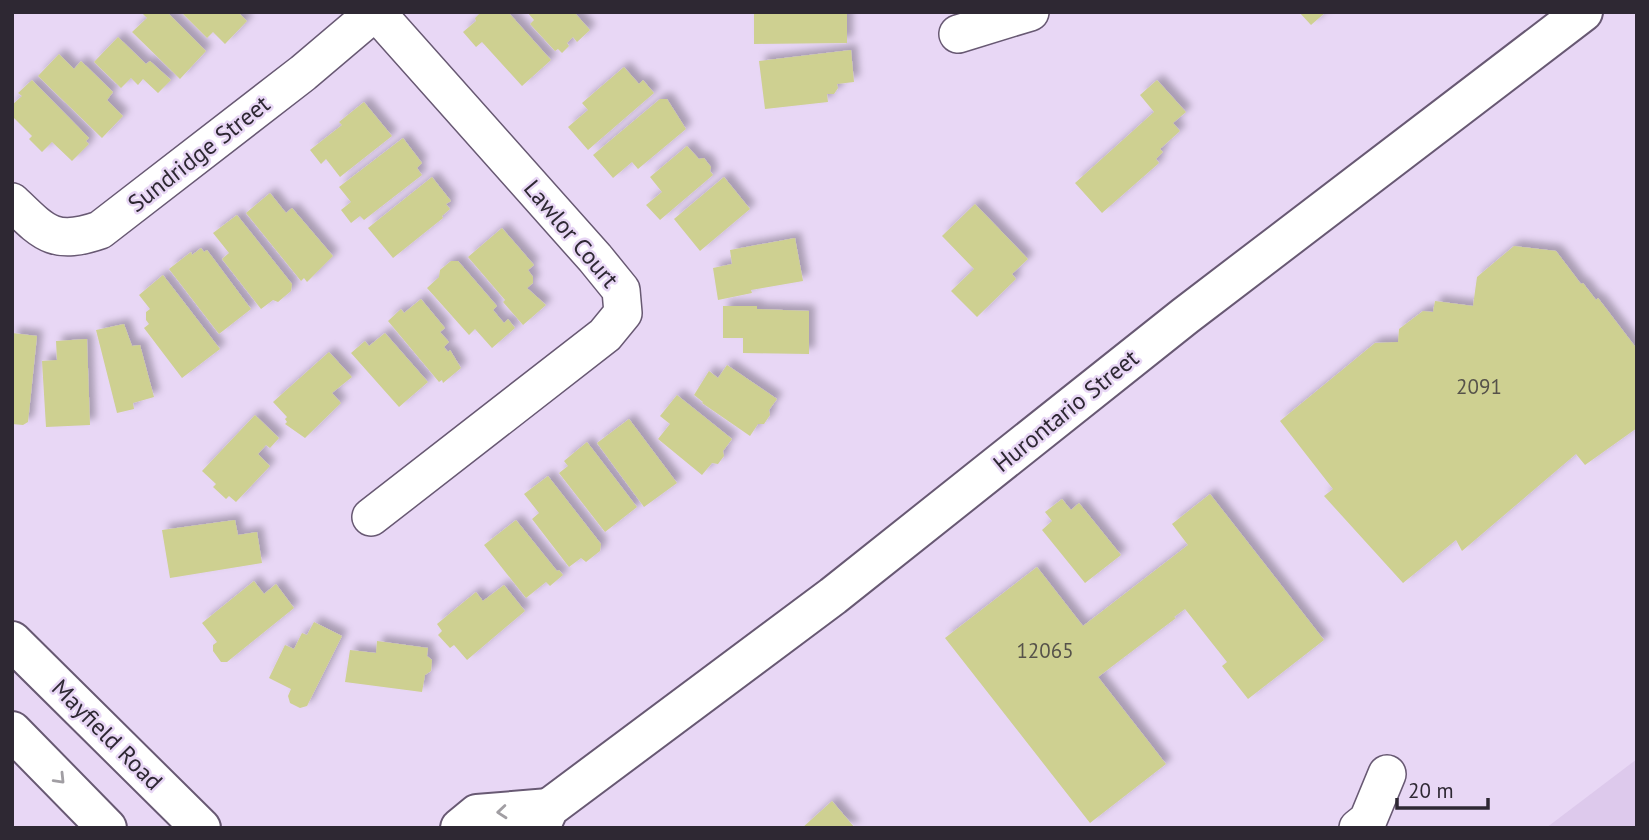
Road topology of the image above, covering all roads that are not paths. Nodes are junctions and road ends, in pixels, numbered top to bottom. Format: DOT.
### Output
graph roads {
  1 [pos="375,12"];
  2 [pos="1030,12"];
  3 [pos="1583,12"];
  4 [pos="958,34"];
  5 [pos="12,201"];
  6 [pos="370,517"];
  7 [pos="12,641"];
  8 [pos="12,730"];
  9 [pos="1387,774"];
  10 [pos="545,818"];
  11 [pos="107,828"];
  12 [pos="201,828"];
  13 [pos="460,828"];
  14 [pos="1358,828"];
  1 -- 5 [label="street, Sundridge Street"];
  1 -- 6 [label="street, Lawlor Court"];
  2 -- 4 [label="street"];
  3 -- 10 [label="main road, Hurontario Street"];
  7 -- 12 [label="main road, Mayfield Road"];
  8 -- 11 [label="main road, one-way"];
  9 -- 14 [label="street"];
  10 -- 13 [label="main road, Hurontario Street, one-way"];
}
